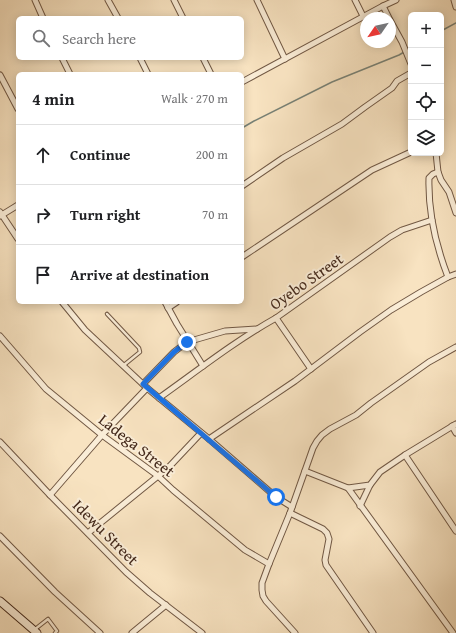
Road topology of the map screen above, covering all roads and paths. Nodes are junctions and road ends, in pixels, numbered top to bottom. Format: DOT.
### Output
graph roads {
  1 [pos="35,0"];
  2 [pos="108,0"];
  3 [pos="174,0"];
  4 [pos="257,0"];
  5 [pos="355,0"];
  6 [pos="396,0"];
  7 [pos="454,0"];
  8 [pos="383,6"];
  9 [pos="456,6"];
  10 [pos="361,12"];
  11 [pos="371,12"];
  12 [pos="386,12"];
  13 [pos="42,16"];
  14 [pos="117,16"];
  15 [pos="182,16"];
  16 [pos="360,18"];
  17 [pos="396,30"];
  18 [pos="408,56"];
  19 [pos="285,59"];
  20 [pos="63,60"];
  21 [pos="141,60"];
  22 [pos="204,60"];
  23 [pos="69,72"];
  24 [pos="147,72"];
  25 [pos="210,72"];
  26 [pos="0,75"];
  27 [pos="408,75"];
  28 [pos="244,81"];
  29 [pos="16,105"];
  30 [pos="408,153"];
  31 [pos="436,156"];
  32 [pos="438,172"];
  33 [pos="244,185"];
  34 [pos="16,206"];
  35 [pos="456,213"];
  36 [pos="1,214"];
  37 [pos="432,220"];
  38 [pos="16,236"];
  39 [pos="244,256"];
  40 [pos="456,274"];
  41 [pos="448,277"];
  42 [pos="64,304"];
  43 [pos="166,304"];
  44 [pos="174,304"];
  45 [pos="168,308"];
  46 [pos="107,314"];
  47 [pos="276,318"];
  48 [pos="257,329"];
  49 [pos="0,336"];
  50 [pos="187,342"];
  51 [pos="456,347"];
  52 [pos="124,366"];
  53 [pos="203,366"];
  54 [pos="311,369"];
  55 [pos="145,386"];
  56 [pos="159,398"];
  57 [pos="454,425"];
  58 [pos="201,433"];
  59 [pos="456,433"];
  60 [pos="102,435"];
  61 [pos="209,439"];
  62 [pos="0,442"];
  63 [pos="405,455"];
  64 [pos="305,471"];
  65 [pos="158,476"];
  66 [pos="370,485"];
  67 [pos="348,488"];
  68 [pos="50,495"];
  69 [pos="360,506"];
  70 [pos="292,507"];
  71 [pos="290,513"];
  72 [pos="456,531"];
  73 [pos="88,533"];
  74 [pos="0,536"];
  75 [pos="269,564"];
  76 [pos="0,600"];
  77 [pos="166,604"];
  78 [pos="35,632"];
  79 [pos="55,633"];
  80 [pos="100,633"];
  81 [pos="132,633"];
  82 [pos="202,633"];
  83 [pos="295,633"];
  84 [pos="373,633"];
  85 [pos="453,633"];
  1 -- 13 [label="street"];
  2 -- 14 [label="street"];
  3 -- 15 [label="street"];
  4 -- 19 [label="street"];
  5 -- 10 [label="street"];
  6 -- 8 [label="street"];
  7 -- 9 [label="street"];
  8 -- 11 [label="street"];
  8 -- 12 [label="street"];
  16 -- 19 [label="street"];
  17 -- 18 [label="street"];
  19 -- 28 [label="street"];
  20 -- 23 [label="street"];
  21 -- 24 [label="street"];
  22 -- 25 [label="street"];
  26 -- 29 [label="street"];
  27 -- 33 [label="street"];
  30 -- 39 [label="street"];
  31 -- 32 [label="street"];
  32 -- 35 [label="street"];
  32 -- 37 [label="street"];
  34 -- 36 [label="street"];
  36 -- 38 [label="street"];
  37 -- 41 [label="street"];
  37 -- 47 [label="street, Oyebo Street"];
  40 -- 41 [label="street"];
  41 -- 54 [label="street"];
  42 -- 52 [label="street"];
  43 -- 45 [label="street"];
  44 -- 45 [label="street"];
  45 -- 50 [label="street"];
  46 -- 52 [label="lane"];
  47 -- 48 [label="street, Oyebo Street"];
  47 -- 54 [label="street"];
  48 -- 50 [label="street"];
  48 -- 53 [label="street, Oyebo Street"];
  49 -- 60 [label="street, Ladega Street"];
  50 -- 53 [label="street"];
  50 -- 55 [label="street"];
  51 -- 64 [label="street"];
  52 -- 55 [label="street"];
  53 -- 56 [label="street, Oyebo Street"];
  54 -- 61 [label="street"];
  55 -- 56 [label="street"];
  55 -- 60 [label="street"];
  56 -- 58 [label="street"];
  57 -- 59 [label="street"];
  57 -- 63 [label="street"];
  58 -- 61 [label="street"];
  58 -- 65 [label="street"];
  60 -- 65 [label="street, Ladega Street"];
  60 -- 68 [label="street"];
  61 -- 70 [label="street"];
  62 -- 68 [label="street, Idewu Street"];
  63 -- 66 [label="street"];
  63 -- 72 [label="street"];
  64 -- 67 [label="street"];
  64 -- 70 [label="street"];
  65 -- 73 [label="street"];
  65 -- 75 [label="street, Ladega Street"];
  66 -- 67 [label="street"];
  66 -- 69 [label="street"];
  67 -- 69 [label="street"];
  68 -- 73 [label="street, Idewu Street"];
  69 -- 85 [label="street"];
  70 -- 71 [label="street"];
  71 -- 75 [label="street"];
  71 -- 84 [label="street"];
  73 -- 77 [label="street, Idewu Street"];
  74 -- 80 [label="street"];
  75 -- 83 [label="street"];
  76 -- 78 [label="main road"];
  77 -- 81 [label="street"];
  77 -- 82 [label="street, Idewu Street"];
  78 -- 79 [label="lane"];
}
